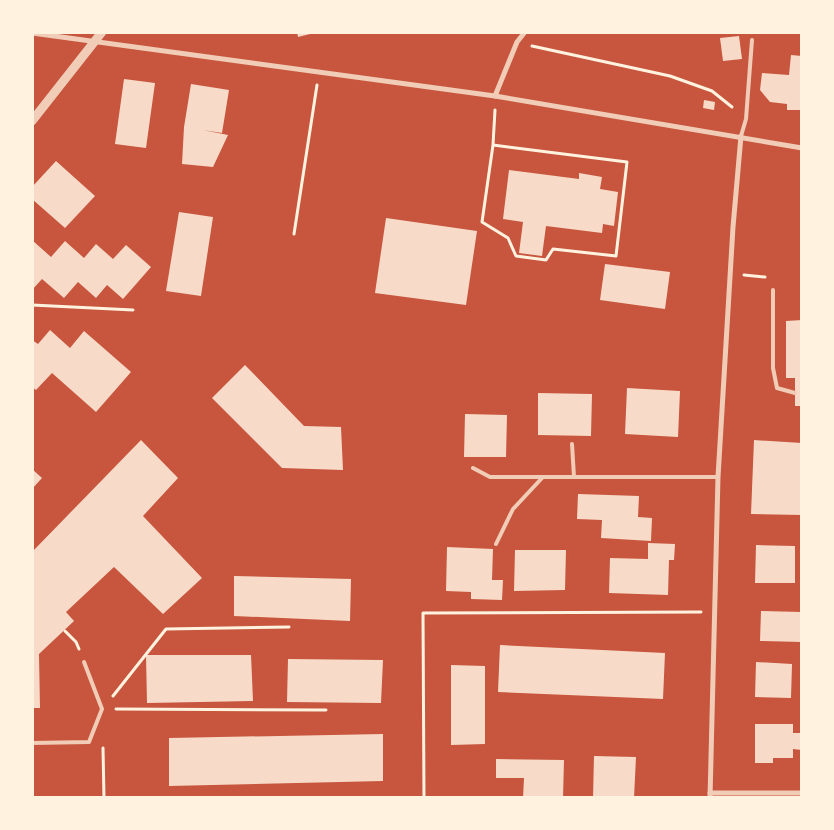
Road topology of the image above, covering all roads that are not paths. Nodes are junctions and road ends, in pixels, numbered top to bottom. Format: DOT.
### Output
graph roads {
  1 [pos="102,32"];
  2 [pos="525,32"];
  3 [pos="32,33"];
  4 [pos="752,40"];
  5 [pos="96,42"];
  6 [pos="495,96"];
  7 [pos="32,121"];
  8 [pos="741,136"];
  9 [pos="802,148"];
  10 [pos="773,290"];
  11 [pos="795,393"];
  12 [pos="572,444"];
  13 [pos="474,468"];
  14 [pos="574,477"];
  15 [pos="718,477"];
  16 [pos="542,478"];
  17 [pos="496,544"];
  18 [pos="84,662"];
  19 [pos="32,743"];
  20 [pos="802,793"];
  21 [pos="710,795"];
  1 -- 5 [label="street"];
  2 -- 6 [label="street"];
  3 -- 5 [label="street"];
  4 -- 8 [label="lane"];
  5 -- 6 [label="street"];
  5 -- 7 [label="street"];
  6 -- 8 [label="street"];
  8 -- 9 [label="street"];
  8 -- 15 [label="street"];
  10 -- 11 [label="lane"];
  12 -- 14 [label="lane"];
  13 -- 16 [label="lane"];
  14 -- 15 [label="lane"];
  14 -- 16 [label="lane"];
  15 -- 21 [label="street"];
  16 -- 17 [label="lane"];
  18 -- 19 [label="lane"];
  20 -- 21 [label="street"];
}
